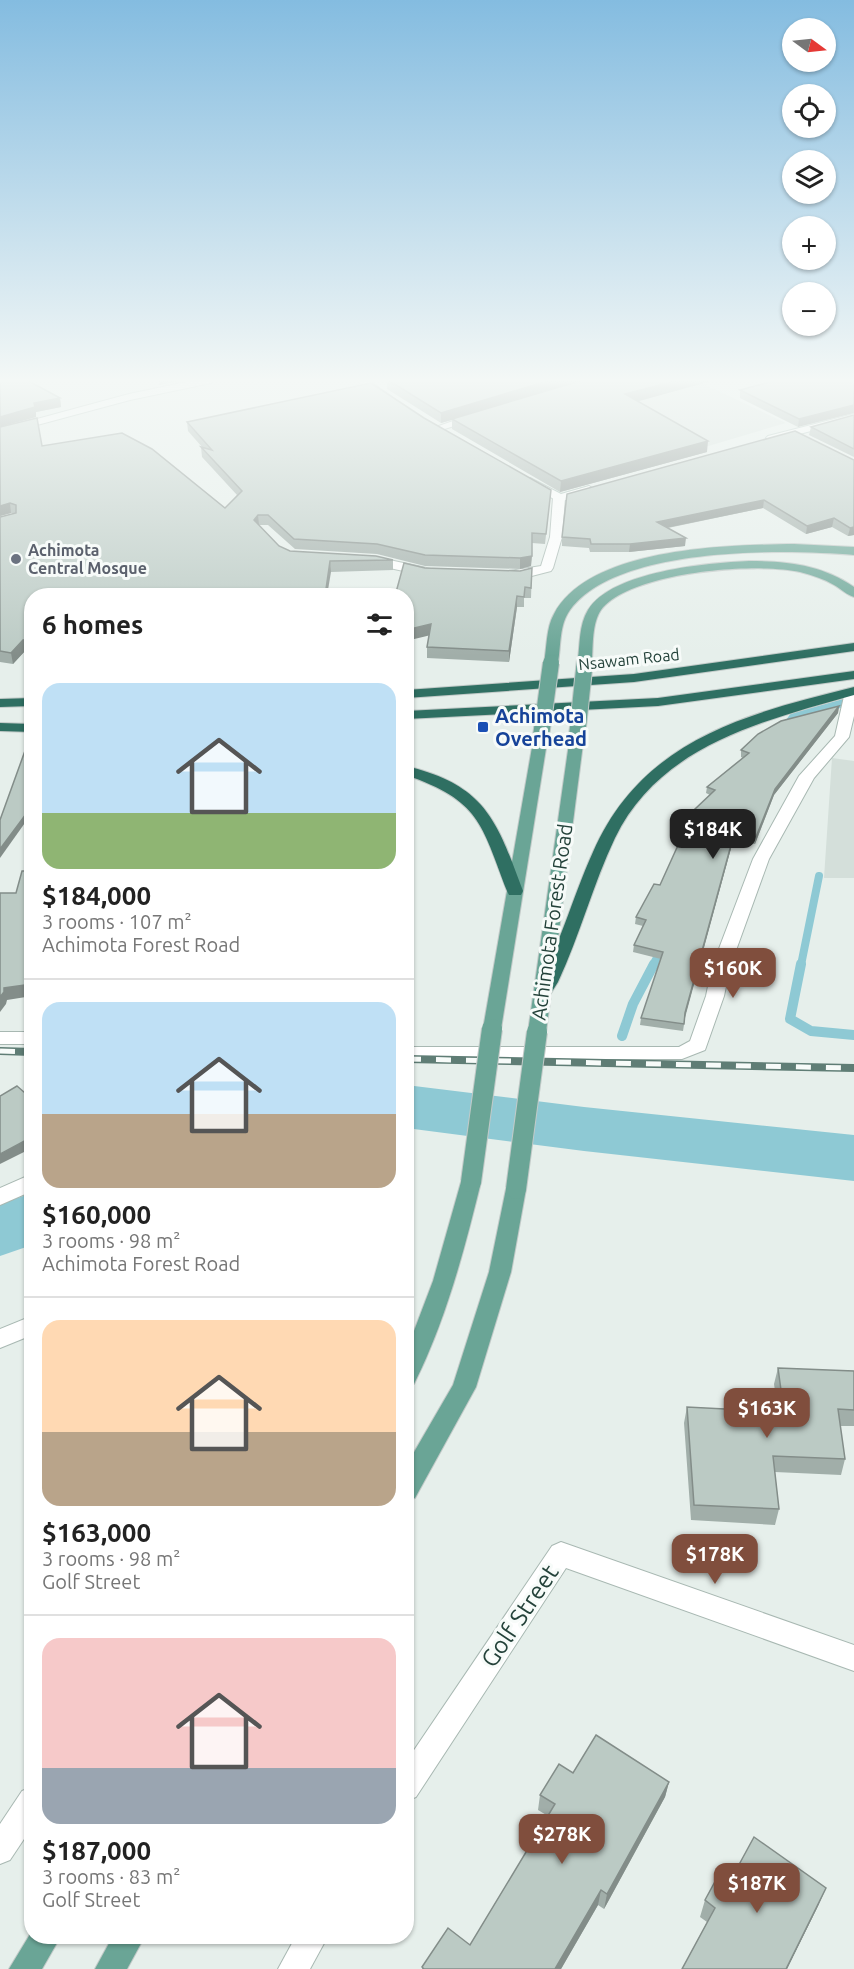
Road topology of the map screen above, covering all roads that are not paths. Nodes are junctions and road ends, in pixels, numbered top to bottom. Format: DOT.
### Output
graph roads {
  1 [pos="519,475"];
  2 [pos="604,486"];
  3 [pos="559,498"];
  4 [pos="854,551"];
  5 [pos="357,559"];
  6 [pos="435,572"];
  7 [pos="499,574"];
  8 [pos="854,593"];
  9 [pos="854,647"];
  10 [pos="853,686"];
  11 [pos="414,693"];
  12 [pos="24,702"];
  13 [pos="0,703"];
  14 [pos="414,716"];
  15 [pos="0,727"];
  16 [pos="24,728"];
  17 [pos="414,773"];
  18 [pos="515,891"];
  19 [pos="542,994"];
  20 [pos="0,1038"];
  21 [pos="24,1038"];
  22 [pos="414,1053"];
  23 [pos="24,1186"];
  24 [pos="0,1197"];
  25 [pos="24,1328"];
  26 [pos="0,1339"];
  27 [pos="414,1360"];
  28 [pos="414,1476"];
  29 [pos="854,1658"];
  30 [pos="414,1774"];
  31 [pos="24,1813"];
  32 [pos="0,1850"];
  33 [pos="41,1944"];
  34 [pos="125,1944"];
  35 [pos="308,1944"];
  36 [pos="24,1969"];
  37 [pos="110,1969"];
  38 [pos="293,1969"];
  1 -- 3 [label="street"];
  2 -- 3 [label="street"];
  3 -- 7 [label="street"];
  4 -- 18 [label="main road, Achimota Forest Road, bridge"];
  5 -- 6 [label="street"];
  8 -- 19 [label="main road, Achimota Forest Road, bridge"];
  9 -- 11 [label="highway, Nsawam Road"];
  10 -- 14 [label="highway"];
  10 -- 19 [label="highway"];
  10 -- 22 [label="street"];
  12 -- 13 [label="highway"];
  15 -- 16 [label="highway"];
  17 -- 18 [label="highway"];
  18 -- 27 [label="main road, Achimota Forest Road, bridge"];
  19 -- 28 [label="main road, Achimota Forest Road, bridge"];
  20 -- 21 [label="street"];
  23 -- 24 [label="street"];
  25 -- 26 [label="street"];
  29 -- 30 [label="street, Golf Street"];
  31 -- 32 [label="street"];
  33 -- 36 [label="main road"];
  34 -- 37 [label="main road"];
  35 -- 38 [label="street"];
}
